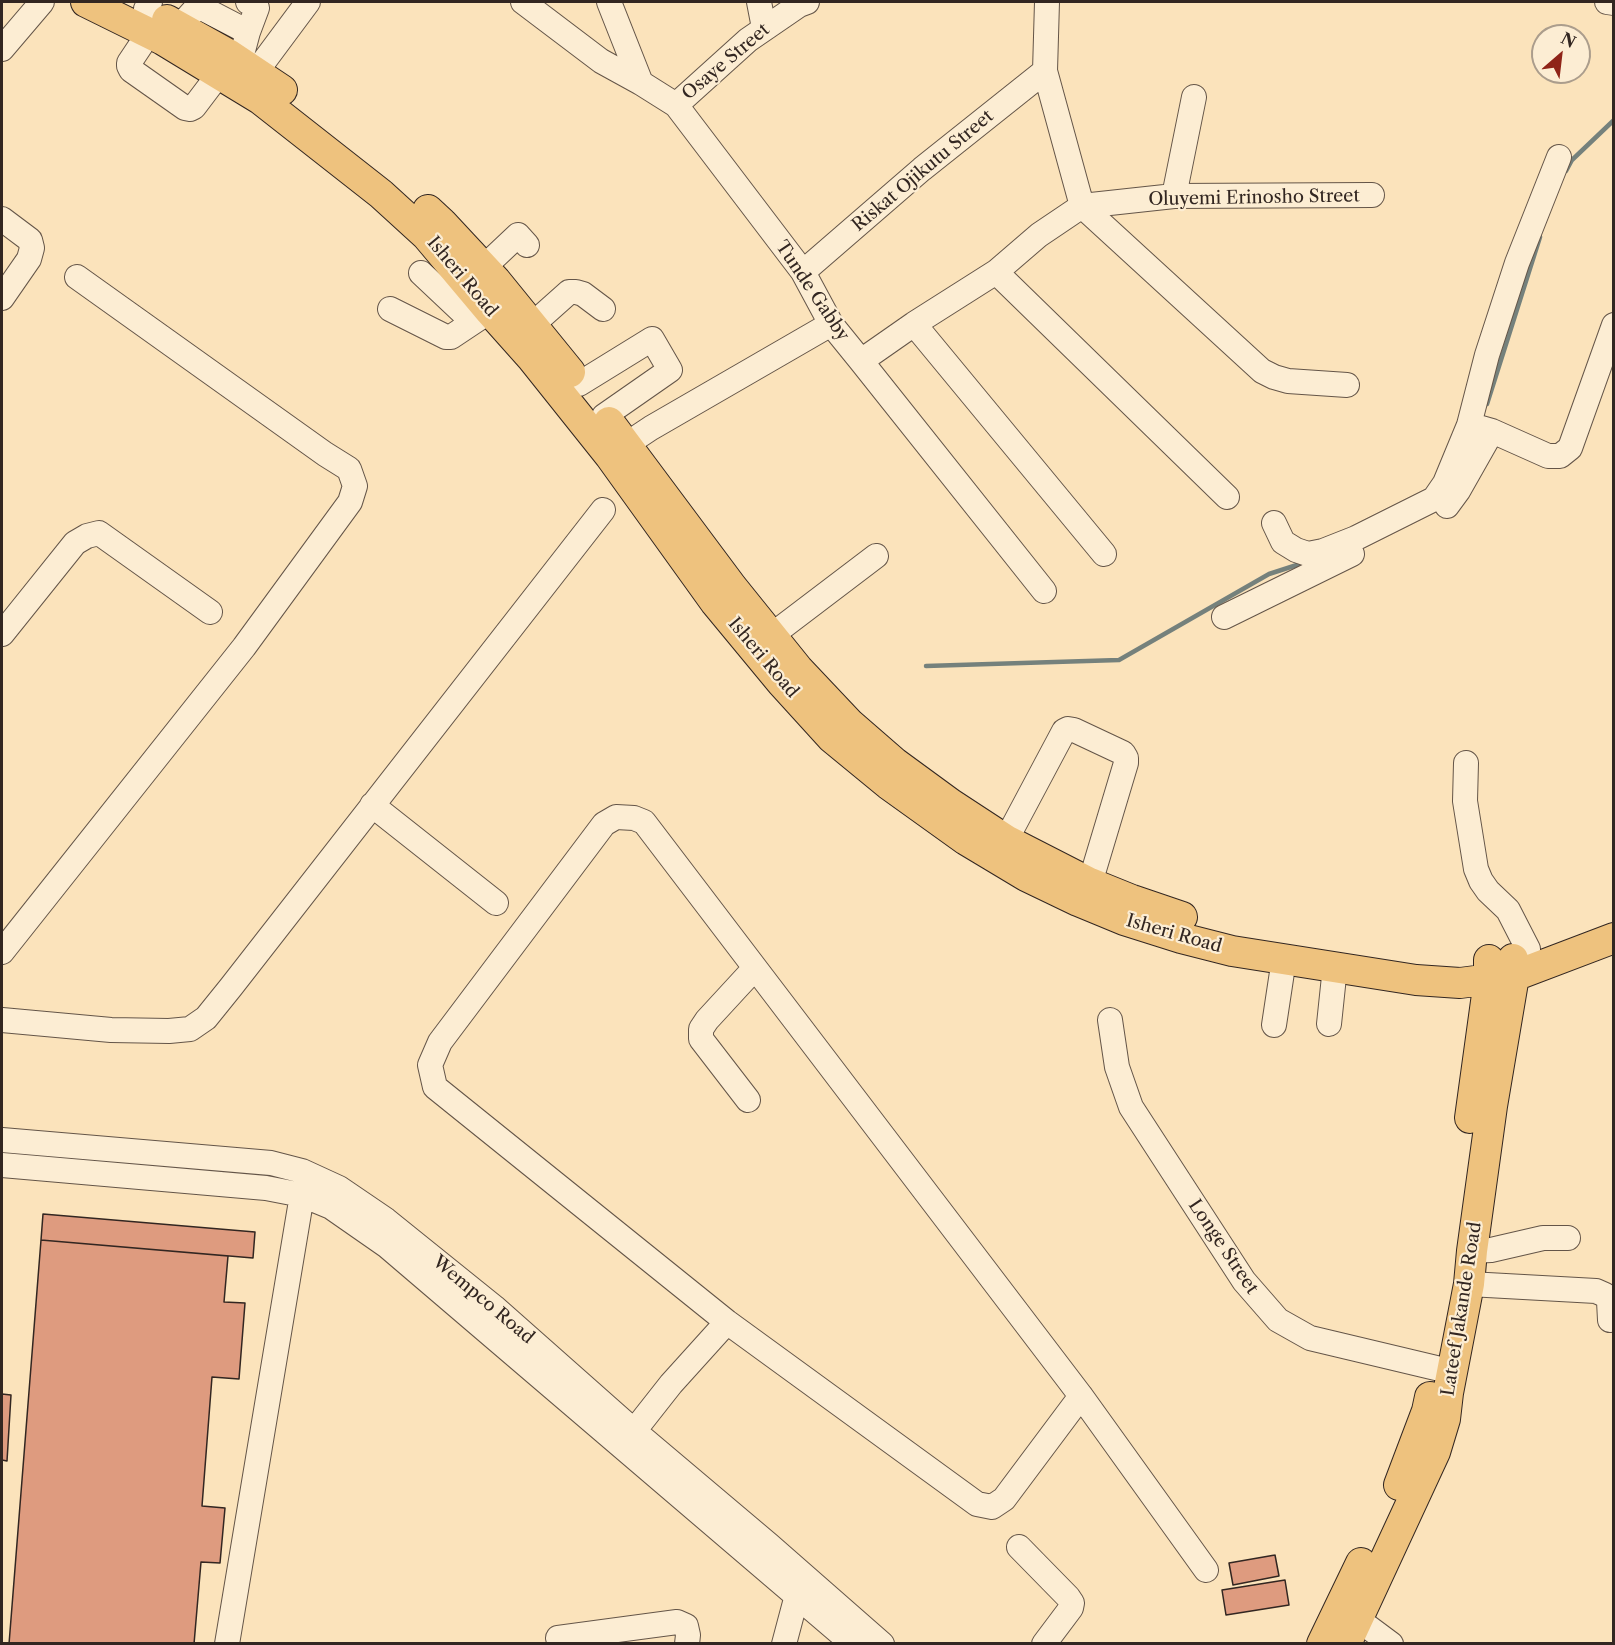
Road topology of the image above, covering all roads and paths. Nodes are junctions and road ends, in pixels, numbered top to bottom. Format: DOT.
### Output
graph roads {
  1 [pos="42,2"];
  2 [pos="86,2"];
  3 [pos="248,2"];
  4 [pos="308,2"];
  5 [pos="523,2"];
  6 [pos="609,2"];
  7 [pos="759,2"];
  8 [pos="807,2"];
  9 [pos="1047,2"];
  10 [pos="1607,2"];
  11 [pos="1614,3"];
  12 [pos="144,11"];
  13 [pos="193,11"];
  14 [pos="764,28"];
  15 [pos="248,32"];
  16 [pos="2,49"];
  17 [pos="238,69"];
  18 [pos="1045,71"];
  19 [pos="641,83"];
  20 [pos="1194,97"];
  21 [pos="676,105"];
  22 [pos="1559,157"];
  23 [pos="1372,195"];
  24 [pos="1174,196"];
  25 [pos="1082,206"];
  26 [pos="2,219"];
  27 [pos="434,229"];
  28 [pos="526,245"];
  29 [pos="483,268"];
  30 [pos="803,272"];
  31 [pos="996,272"];
  32 [pos="421,273"];
  33 [pos="77,277"];
  34 [pos="2,298"];
  35 [pos="390,309"];
  36 [pos="603,309"];
  37 [pos="482,317"];
  38 [pos="831,324"];
  39 [pos="914,324"];
  40 [pos="532,325"];
  41 [pos="1614,325"];
  42 [pos="861,361"];
  43 [pos="579,384"];
  44 [pos="1347,385"];
  45 [pos="604,416"];
  46 [pos="1480,427"];
  47 [pos="627,444"];
  48 [pos="1227,497"];
  49 [pos="603,510"];
  50 [pos="1274,523"];
  51 [pos="1104,554"];
  52 [pos="876,556"];
  53 [pos="1044,591"];
  54 [pos="210,612"];
  55 [pos="1224,617"];
  56 [pos="2,634"];
  57 [pos="772,636"];
  58 [pos="1466,763"];
  59 [pos="372,805"];
  60 [pos="1006,840"];
  61 [pos="1090,883"];
  62 [pos="496,903"];
  63 [pos="1614,917"];
  64 [pos="1614,938"];
  65 [pos="1583,950"];
  66 [pos="2,952"];
  67 [pos="1284,959"];
  68 [pos="1506,964"];
  69 [pos="1335,967"];
  70 [pos="754,969"];
  71 [pos="2,1020"];
  72 [pos="1110,1020"];
  73 [pos="1329,1024"];
  74 [pos="1274,1025"];
  75 [pos="748,1100"];
  76 [pos="1492,1106"];
  77 [pos="2,1140"];
  78 [pos="2,1165"];
  79 [pos="302,1195"];
  80 [pos="1568,1238"];
  81 [pos="1472,1251"];
  82 [pos="1469,1284"];
  83 [pos="487,1316"];
  84 [pos="1610,1320"];
  85 [pos="727,1322"];
  86 [pos="1436,1368"];
  87 [pos="1081,1396"];
  88 [pos="634,1431"];
  89 [pos="1019,1547"];
  90 [pos="1206,1570"];
  91 [pos="797,1596"];
  92 [pos="1348,1623"];
  93 [pos="558,1638"];
  94 [pos="227,1644"];
  95 [pos="687,1644"];
  96 [pos="784,1644"];
  97 [pos="853,1644"];
  98 [pos="882,1644"];
  99 [pos="1044,1644"];
  100 [pos="1322,1644"];
  101 [pos="1391,1644"];
  1 -- 16 [label="street"];
  2 -- 12 [label="main road, Isheri Road"];
  3 -- 15 [label="street"];
  4 -- 17 [label="street"];
  5 -- 19 [label="street, Tunde Gabby"];
  6 -- 19 [label="street"];
  7 -- 14 [label="street"];
  8 -- 14 [label="street, Osaye Street"];
  9 -- 18 [label="street"];
  10 -- 11 [label="street"];
  12 -- 13 [label="main road, Isheri Road"];
  12 -- 17 [label="main road, Isheri Road"];
  12 -- 17 [label="street"];
  13 -- 15 [label="street"];
  13 -- 17 [label="main road, Isheri Road"];
  14 -- 21 [label="street, Osaye Street"];
  15 -- 17 [label="street"];
  17 -- 27 [label="main road, Isheri Road"];
  18 -- 25 [label="street"];
  18 -- 30 [label="street, Riskat Ojikutu Street"];
  19 -- 21 [label="street, Tunde Gabby"];
  20 -- 24 [label="street"];
  21 -- 30 [label="street, Tunde Gabby"];
  22 -- 46 [label="street"];
  23 -- 24 [label="street, Oluyemi Erinosho Street"];
  24 -- 25 [label="street, Oluyemi Erinosho Street"];
  25 -- 31 [label="street, Oluyemi Erinosho Street"];
  25 -- 44 [label="street"];
  26 -- 34 [label="street"];
  27 -- 29 [label="main road, Isheri Road"];
  27 -- 37 [label="main road, Isheri Road"];
  28 -- 29 [label="street"];
  29 -- 40 [label="main road, Isheri Road"];
  30 -- 38 [label="street, Tunde Gabby"];
  31 -- 39 [label="street, Oluyemi Erinosho Street"];
  31 -- 48 [label="street"];
  32 -- 37 [label="street"];
  33 -- 66 [label="street"];
  35 -- 37 [label="street"];
  36 -- 40 [label="street"];
  37 -- 67 [label="main road, Isheri Road"];
  38 -- 42 [label="street, Tunde Gabby"];
  38 -- 47 [label="street"];
  39 -- 42 [label="street, Oluyemi Erinosho Street"];
  39 -- 51 [label="street"];
  40 -- 43 [label="main road, Isheri Road"];
  41 -- 46 [label="street"];
  42 -- 53 [label="street, Tunde Gabby"];
  43 -- 45 [label="main road, Isheri Road"];
  43 -- 45 [label="street"];
  45 -- 47 [label="main road, Isheri Road"];
  46 -- 50 [label="street"];
  46 -- 55 [label="street"];
  47 -- 57 [label="main road, Isheri Road"];
  49 -- 59 [label="street"];
  52 -- 57 [label="street"];
  54 -- 56 [label="street"];
  57 -- 60 [label="main road, Isheri Road"];
  58 -- 68 [label="street"];
  59 -- 62 [label="street"];
  59 -- 71 [label="street"];
  60 -- 61 [label="main road, Isheri Road"];
  60 -- 61 [label="street"];
  61 -- 68 [label="main road, Isheri Road"];
  63 -- 68 [label="main road, Isheri Road"];
  64 -- 65 [label="main road, Isheri Road"];
  65 -- 68 [label="main road, Isheri Road"];
  65 -- 76 [label="main road"];
  67 -- 69 [label="main road, Isheri Road"];
  67 -- 74 [label="street"];
  68 -- 69 [label="main road, Isheri Road"];
  68 -- 76 [label="main road, Lateef Jakande Road"];
  68 -- 86 [label="main road, Lateef Jakande Road"];
  69 -- 73 [label="street"];
  70 -- 75 [label="street"];
  70 -- 85 [label="street"];
  70 -- 87 [label="street"];
  72 -- 86 [label="street, Longe Street"];
  76 -- 81 [label="main road, Lateef Jakande Road"];
  77 -- 83 [label="street, Wempco Road"];
  78 -- 79 [label="street, Wempco Road"];
  79 -- 83 [label="street, Wempco Road"];
  79 -- 94 [label="street"];
  80 -- 81 [label="street"];
  81 -- 82 [label="main road, Lateef Jakande Road"];
  82 -- 84 [label="street"];
  82 -- 92 [label="main road, Lateef Jakande Road"];
  83 -- 88 [label="street, Wempco Road"];
  83 -- 91 [label="street, Wempco Road"];
  85 -- 87 [label="street"];
  85 -- 88 [label="street"];
  86 -- 92 [label="main road, Lateef Jakande Road"];
  87 -- 90 [label="street"];
  88 -- 98 [label="street, Wempco Road"];
  89 -- 99 [label="street"];
  91 -- 96 [label="street"];
  91 -- 97 [label="street, Wempco Road"];
  92 -- 100 [label="main road, Lateef Jakande Road"];
  92 -- 101 [label="street"];
  93 -- 95 [label="street"];
}
